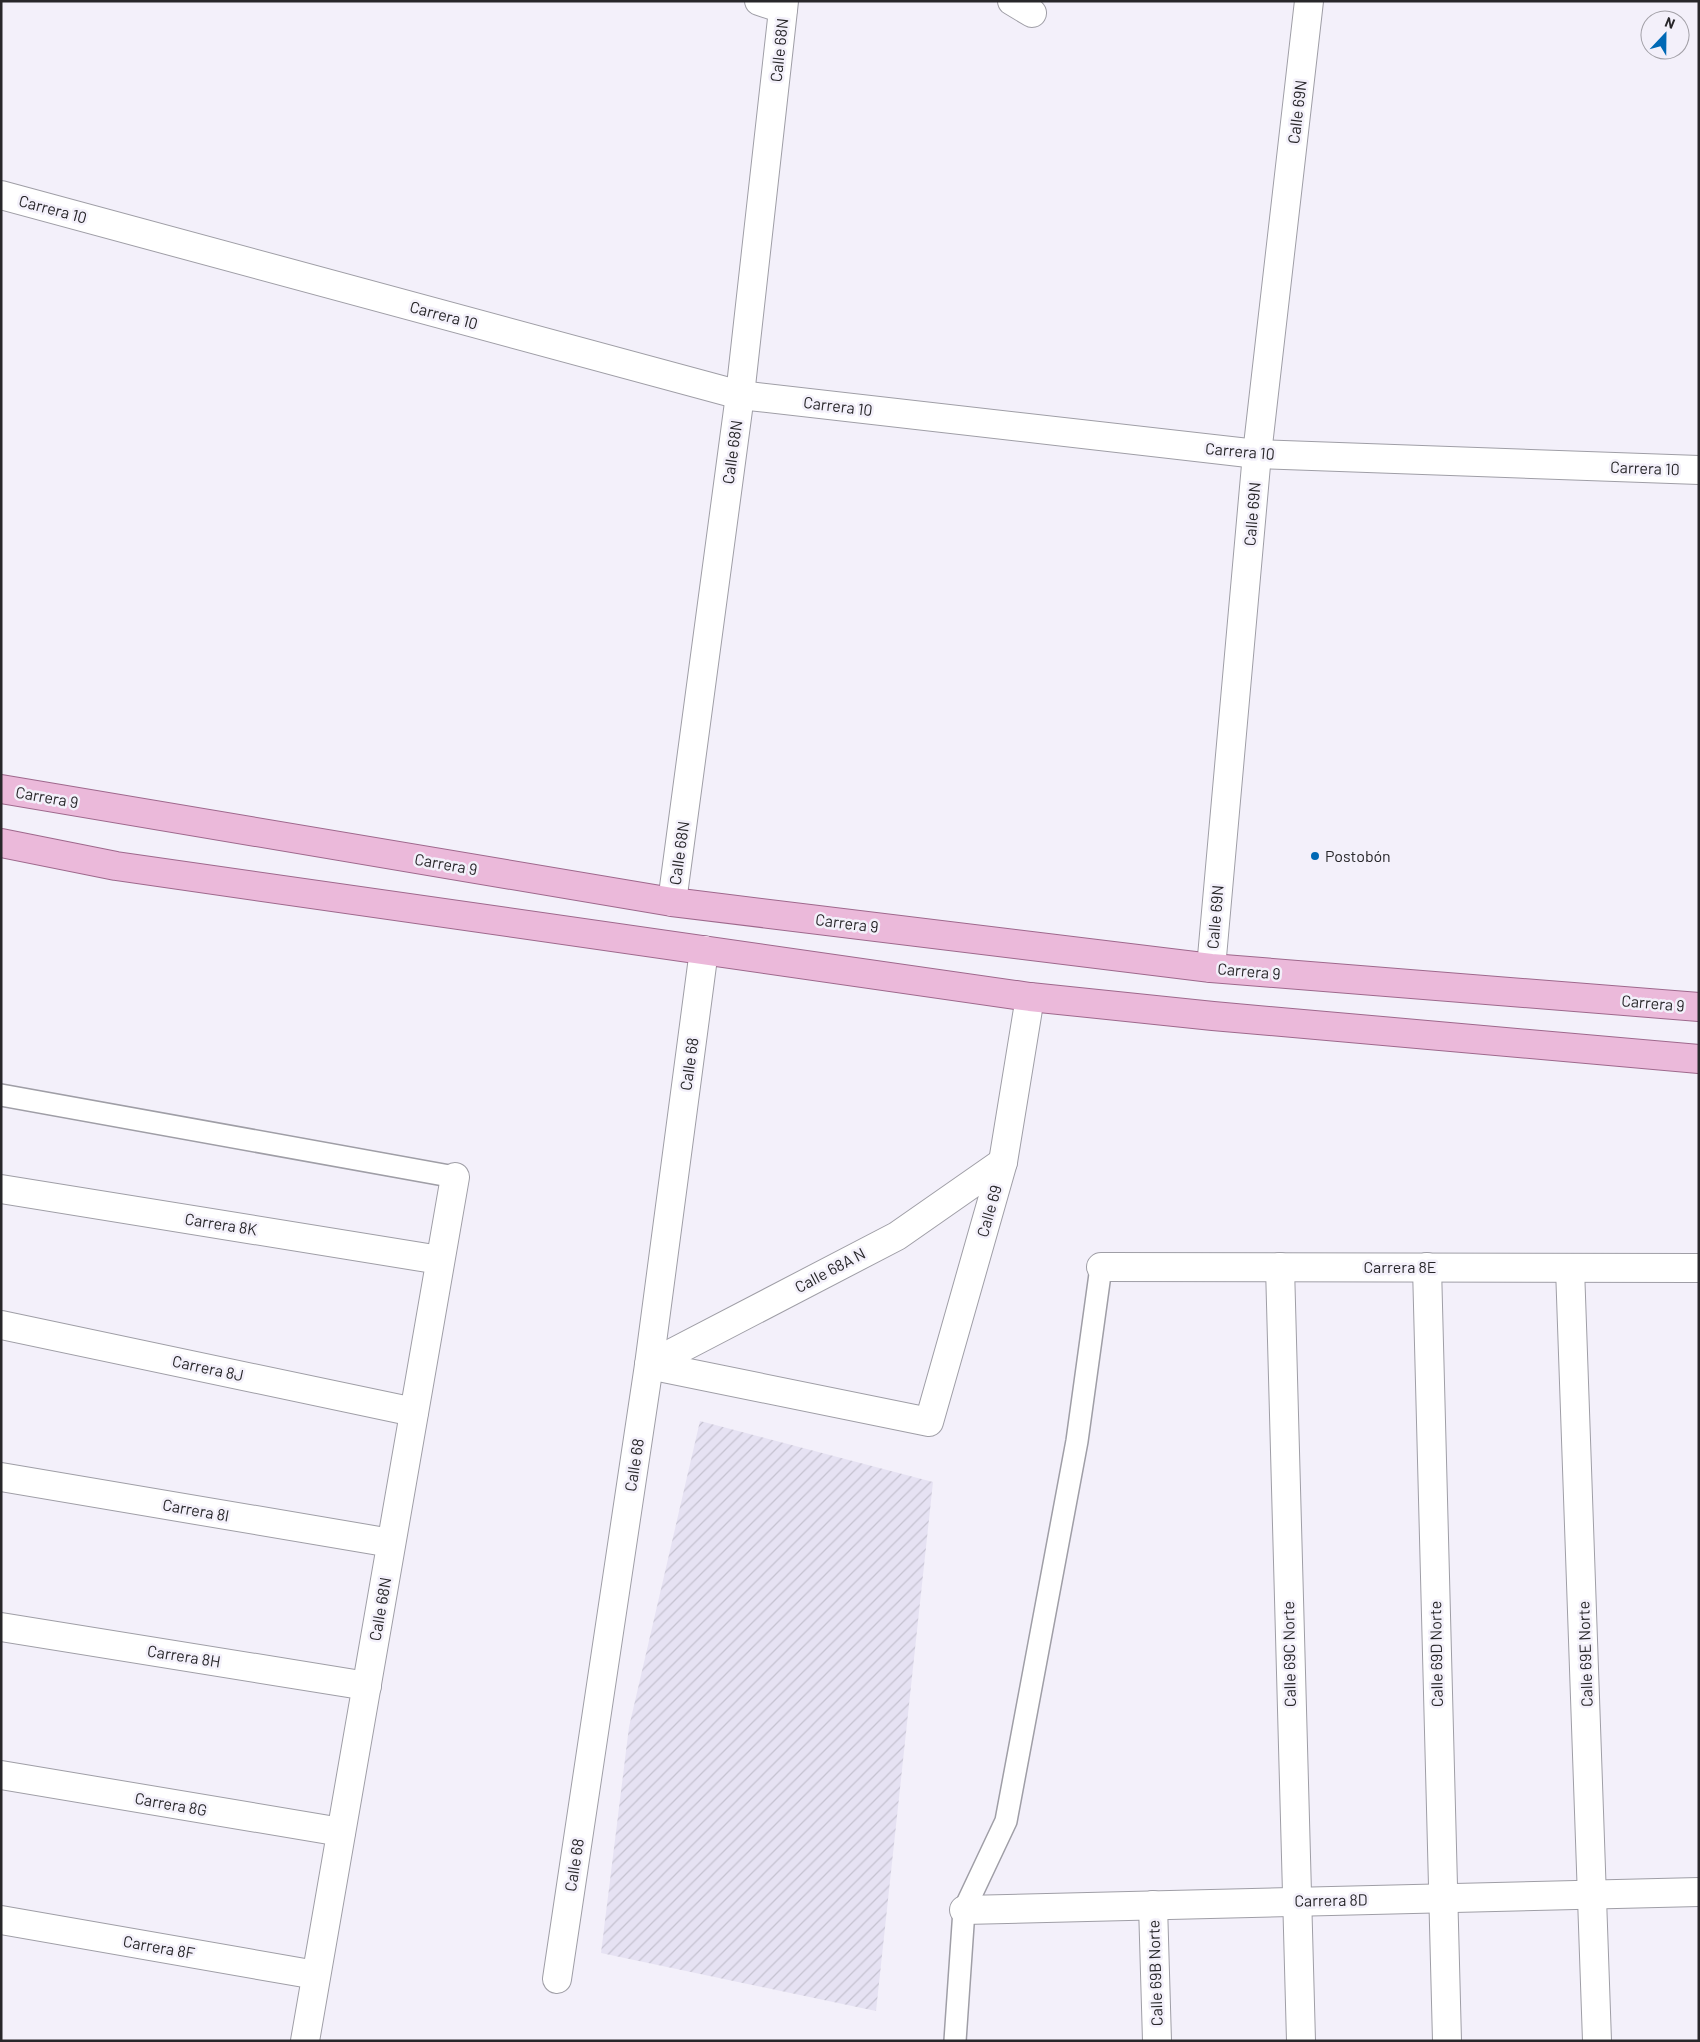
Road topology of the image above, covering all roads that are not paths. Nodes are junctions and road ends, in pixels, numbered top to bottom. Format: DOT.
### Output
graph roads {
  1 [pos="1309,1"];
  2 [pos="775,4"];
  3 [pos="1,195"];
  4 [pos="740,395"];
  5 [pos="1257,454"];
  6 [pos="1699,470"];
  7 [pos="1,789"];
  8 [pos="1,843"];
  9 [pos="672,902"];
  10 [pos="704,950"];
  11 [pos="1210,968"];
  12 [pos="1030,997"];
  13 [pos="1699,1007"];
  14 [pos="1699,1059"];
  15 [pos="1,1095"];
  16 [pos="1003,1162"];
  17 [pos="455,1177"];
  18 [pos="1,1188"];
  19 [pos="440,1260"];
  20 [pos="1101,1267"];
  21 [pos="1280,1267"];
  22 [pos="1427,1267"];
  23 [pos="1570,1268"];
  24 [pos="1699,1268"];
  25 [pos="1,1325"];
  26 [pos="649,1365"];
  27 [pos="414,1412"];
  28 [pos="1,1477"];
  29 [pos="391,1543"];
  30 [pos="1,1627"];
  31 [pos="367,1686"];
  32 [pos="1,1775"];
  33 [pos="341,1832"];
  34 [pos="1699,1892"];
  35 [pos="1593,1894"];
  36 [pos="1442,1898"];
  37 [pos="1296,1901"];
  38 [pos="1153,1905"];
  39 [pos="964,1910"];
  40 [pos="1,1920"];
  41 [pos="316,1975"];
  42 [pos="556,1979"];
  43 [pos="305,2041"];
  44 [pos="955,2041"];
  45 [pos="1157,2041"];
  46 [pos="1301,2041"];
  47 [pos="1447,2041"];
  48 [pos="1597,2041"];
  1 -- 5 [label="street, Calle 69N"];
  2 -- 4 [label="street, Calle 68N"];
  3 -- 4 [label="street, Carrera 10"];
  4 -- 5 [label="street, Carrera 10"];
  4 -- 9 [label="street, Calle 68N"];
  5 -- 6 [label="street, Carrera 10"];
  5 -- 11 [label="street, Calle 69N"];
  7 -- 9 [label="main road, Carrera 9"];
  8 -- 10 [label="main road"];
  9 -- 11 [label="main road, Carrera 9"];
  10 -- 12 [label="main road"];
  10 -- 26 [label="street, Calle 68"];
  11 -- 13 [label="main road, Carrera 9"];
  12 -- 14 [label="main road"];
  12 -- 16 [label="street, Calle 69"];
  15 -- 17 [label="lane"];
  16 -- 26 [label="street, Calle 68A N"];
  16 -- 26 [label="street, Calle 69"];
  17 -- 19 [label="street, Calle 68N"];
  18 -- 19 [label="street, Carrera 8K"];
  19 -- 27 [label="street, Calle 68N"];
  20 -- 21 [label="street, Carrera 8E"];
  20 -- 39 [label="lane"];
  21 -- 22 [label="street, Carrera 8E"];
  21 -- 37 [label="street, Calle 69C Norte"];
  22 -- 23 [label="street, Carrera 8E"];
  22 -- 36 [label="street, Calle 69D Norte"];
  23 -- 24 [label="street, Carrera 8E"];
  23 -- 35 [label="street, Calle 69E Norte"];
  25 -- 27 [label="street, Carrera 8J"];
  26 -- 42 [label="street, Calle 68"];
  27 -- 29 [label="street, Calle 68N"];
  28 -- 29 [label="street, Carrera 8I"];
  29 -- 31 [label="street, Calle 68N"];
  30 -- 31 [label="street, Carrera 8H"];
  31 -- 33 [label="street, Calle 68N"];
  32 -- 33 [label="street, Carrera 8G"];
  33 -- 41 [label="street, Calle 68N"];
  34 -- 35 [label="street, Carrera 8D"];
  35 -- 36 [label="street, Carrera 8D"];
  35 -- 48 [label="street, Calle 69E Norte"];
  36 -- 37 [label="street, Carrera 8D"];
  36 -- 47 [label="street, Calle 69D Norte"];
  37 -- 38 [label="street, Carrera 8D"];
  37 -- 46 [label="street, Calle 69C Norte"];
  38 -- 39 [label="street, Carrera 8D"];
  38 -- 45 [label="street, Calle 69B Norte"];
  39 -- 44 [label="lane"];
  40 -- 41 [label="street, Carrera 8F"];
  41 -- 43 [label="street, Calle 68N"];
}
